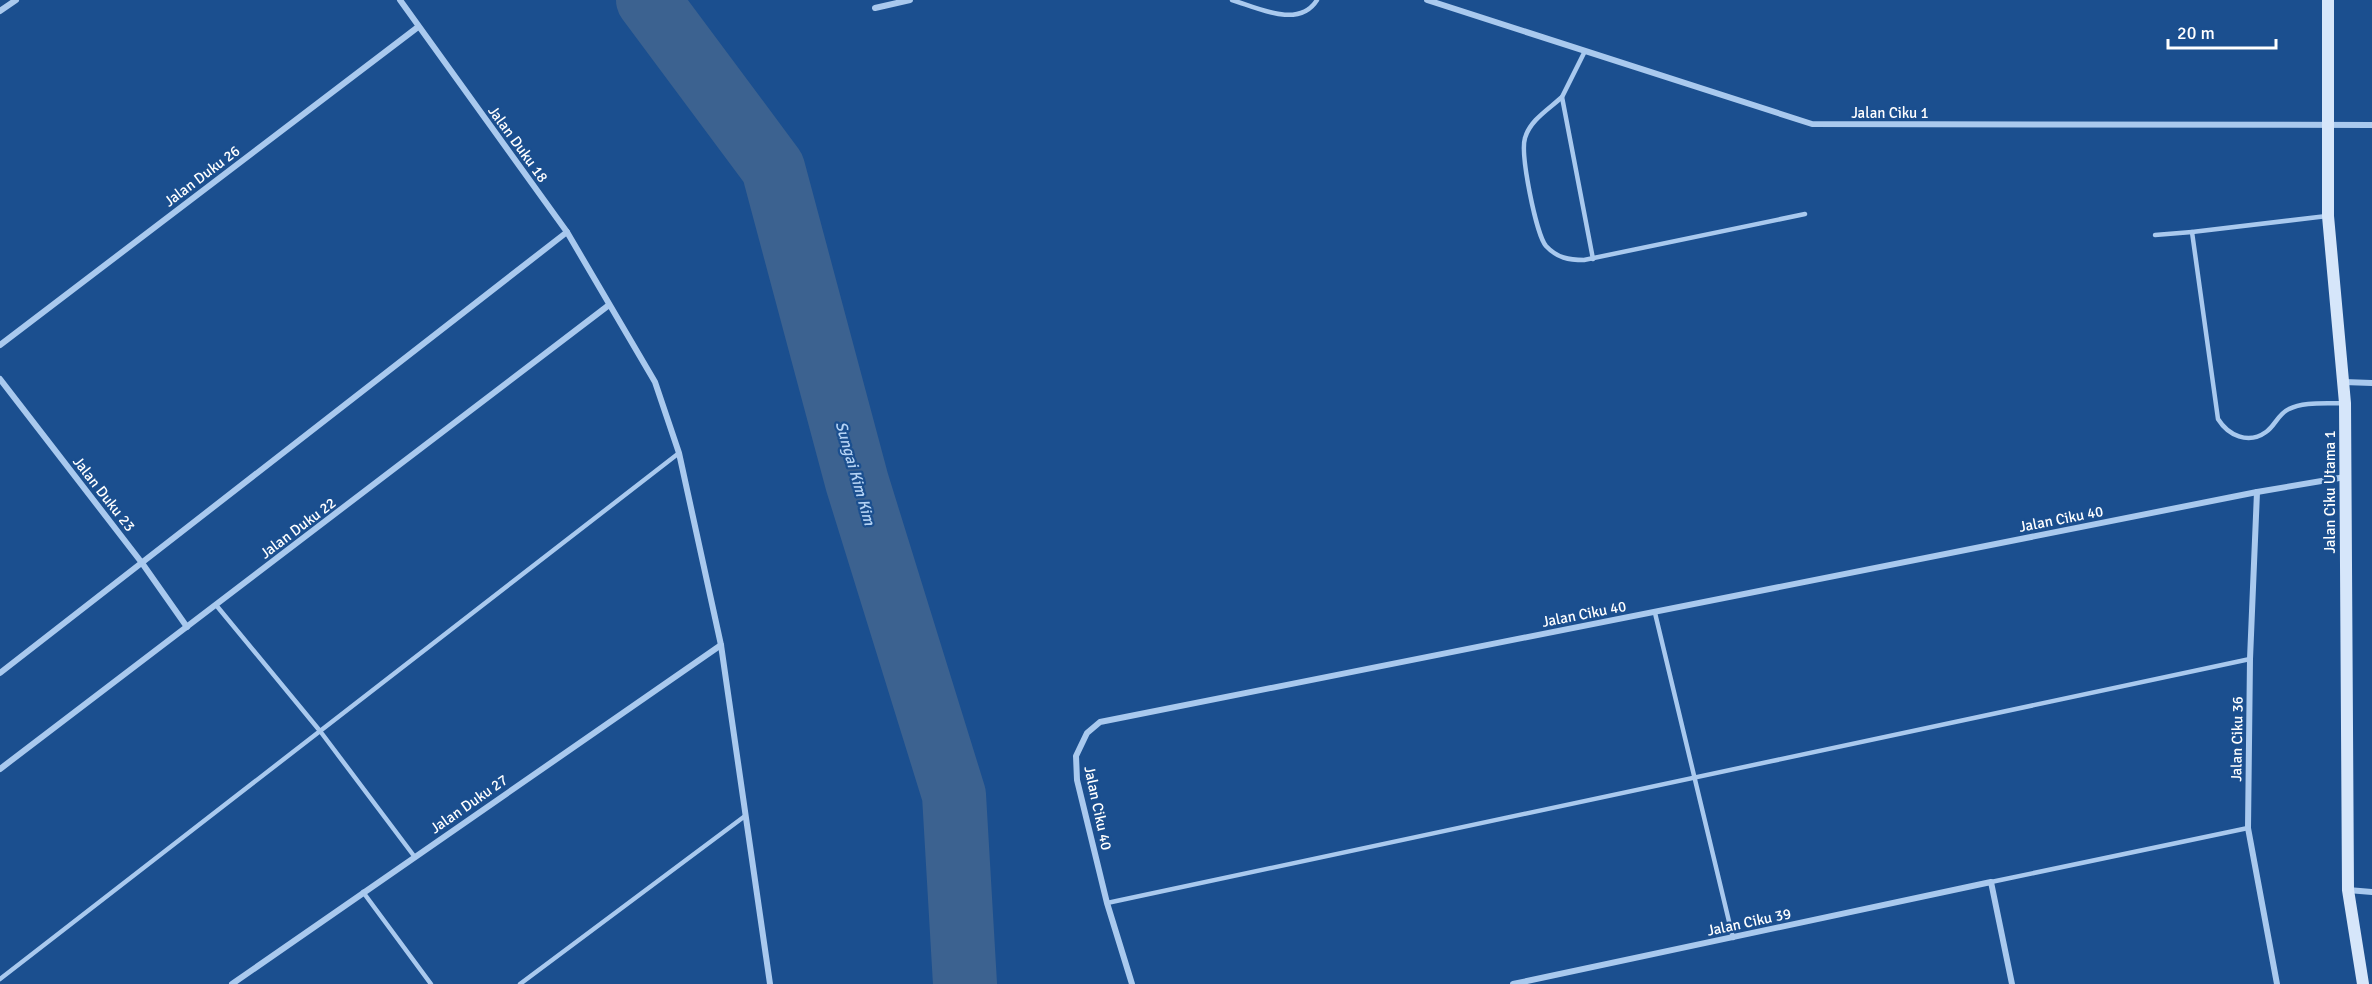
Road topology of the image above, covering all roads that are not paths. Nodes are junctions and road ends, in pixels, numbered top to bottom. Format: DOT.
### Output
graph roads {
  1 [pos="16,0"];
  2 [pos="400,0"];
  3 [pos="910,0"];
  4 [pos="1232,0"];
  5 [pos="1317,0"];
  6 [pos="1427,0"];
  7 [pos="2328,0"];
  8 [pos="875,8"];
  9 [pos="0,11"];
  10 [pos="418,27"];
  11 [pos="1585,51"];
  12 [pos="1562,98"];
  13 [pos="2329,125"];
  14 [pos="2372,125"];
  15 [pos="1805,214"];
  16 [pos="2328,216"];
  17 [pos="567,232"];
  18 [pos="2192,232"];
  19 [pos="2155,235"];
  20 [pos="1593,259"];
  21 [pos="609,305"];
  22 [pos="0,345"];
  23 [pos="0,379"];
  24 [pos="2344,382"];
  25 [pos="2372,383"];
  26 [pos="2345,403"];
  27 [pos="679,453"];
  28 [pos="2345,477"];
  29 [pos="2257,492"];
  30 [pos="142,563"];
  31 [pos="216,605"];
  32 [pos="1655,613"];
  33 [pos="187,627"];
  34 [pos="721,645"];
  35 [pos="2250,659"];
  36 [pos="0,673"];
  37 [pos="320,731"];
  38 [pos="0,769"];
  39 [pos="1695,776"];
  40 [pos="746,816"];
  41 [pos="2248,828"];
  42 [pos="414,856"];
  43 [pos="1991,882"];
  44 [pos="2348,890"];
  45 [pos="363,892"];
  46 [pos="2372,892"];
  47 [pos="1107,903"];
  48 [pos="1732,938"];
  49 [pos="0,979"];
  50 [pos="232,984"];
  51 [pos="431,984"];
  52 [pos="520,984"];
  53 [pos="770,984"];
  54 [pos="1132,984"];
  55 [pos="1513,984"];
  56 [pos="2012,984"];
  57 [pos="2277,984"];
  58 [pos="2363,984"];
  1 -- 9 [label="street"];
  2 -- 10 [label="street, Jalan Duku 18"];
  3 -- 8 [label="street"];
  4 -- 5 [label="lane"];
  6 -- 11 [label="street, Jalan Ciku 1"];
  7 -- 13 [label="street, Jalan Ciku Utama 1"];
  10 -- 17 [label="street, Jalan Duku 18"];
  10 -- 22 [label="street, Jalan Duku 26"];
  11 -- 12 [label="lane"];
  11 -- 13 [label="street, Jalan Ciku 1"];
  12 -- 20 [label="lane"];
  12 -- 20 [label="lane"];
  13 -- 14 [label="street, Jalan Ciku 1"];
  13 -- 16 [label="street, Jalan Ciku Utama 1"];
  15 -- 20 [label="lane"];
  16 -- 18 [label="lane"];
  16 -- 24 [label="street, Jalan Ciku Utama 1"];
  17 -- 21 [label="street, Jalan Duku 18"];
  17 -- 30 [label="street"];
  18 -- 19 [label="lane"];
  18 -- 26 [label="lane"];
  21 -- 27 [label="street, Jalan Duku 18"];
  21 -- 31 [label="street, Jalan Duku 22"];
  23 -- 30 [label="street, Jalan Duku 23"];
  24 -- 25 [label="street"];
  24 -- 26 [label="street, Jalan Ciku Utama 1"];
  26 -- 28 [label="street, Jalan Ciku Utama 1"];
  27 -- 34 [label="street, Jalan Duku 18"];
  27 -- 37 [label="lane"];
  28 -- 29 [label="street, Jalan Ciku 40"];
  28 -- 44 [label="street, Jalan Ciku Utama 1"];
  29 -- 32 [label="street, Jalan Ciku 40"];
  29 -- 35 [label="street, Jalan Ciku 36"];
  30 -- 33 [label="street, Jalan Duku 23"];
  30 -- 36 [label="street"];
  31 -- 33 [label="street, Jalan Duku 22"];
  31 -- 37 [label="lane"];
  32 -- 39 [label="lane"];
  32 -- 47 [label="street, Jalan Ciku 40"];
  33 -- 38 [label="street, Jalan Duku 22"];
  34 -- 40 [label="street, Jalan Duku 18"];
  34 -- 42 [label="street, Jalan Duku 27"];
  35 -- 39 [label="lane"];
  35 -- 41 [label="street, Jalan Ciku 36"];
  37 -- 42 [label="lane"];
  37 -- 49 [label="lane"];
  39 -- 47 [label="lane"];
  39 -- 48 [label="lane"];
  40 -- 52 [label="lane"];
  40 -- 53 [label="street, Jalan Duku 18"];
  41 -- 43 [label="lane"];
  41 -- 57 [label="street, Jalan Ciku 36"];
  42 -- 45 [label="street, Jalan Duku 27"];
  43 -- 48 [label="street, Jalan Ciku 39"];
  43 -- 56 [label="street"];
  44 -- 46 [label="street"];
  44 -- 58 [label="street, Jalan Ciku Utama 1"];
  45 -- 50 [label="street, Jalan Duku 27"];
  45 -- 51 [label="lane"];
  47 -- 54 [label="street, Jalan Ciku 40"];
  48 -- 55 [label="street, Jalan Ciku 39"];
}
